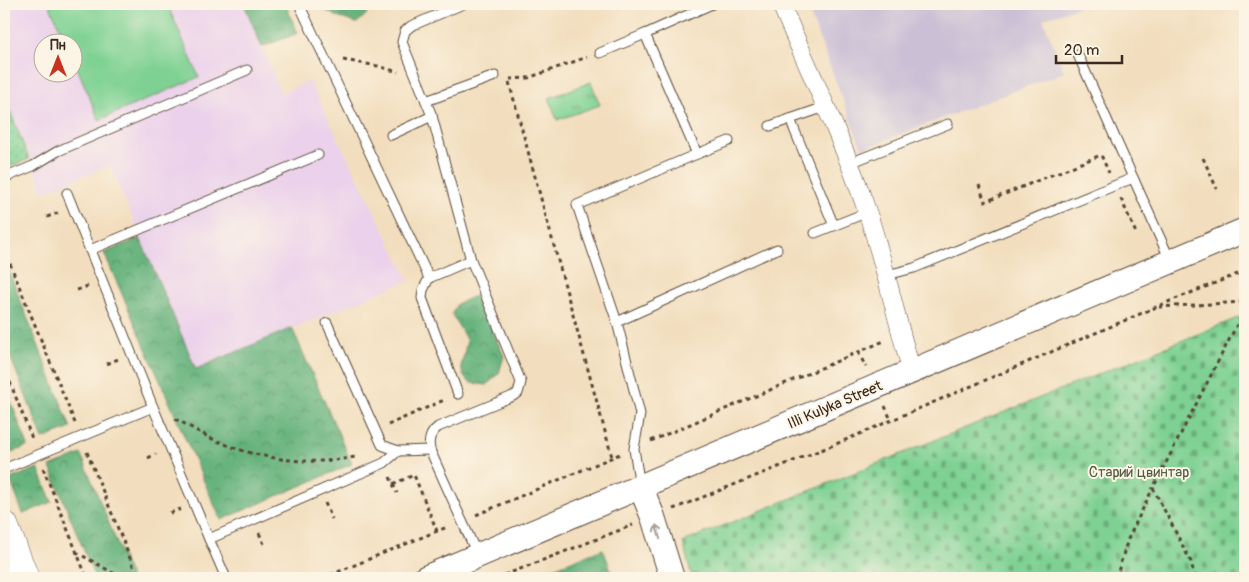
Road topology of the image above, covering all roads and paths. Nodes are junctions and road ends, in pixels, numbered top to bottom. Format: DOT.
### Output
graph roads {
  1 [pos="299,4"];
  2 [pos="463,4"];
  3 [pos="712,4"];
  4 [pos="781,4"];
  5 [pos="645,34"];
  6 [pos="600,53"];
  7 [pos="1078,55"];
  8 [pos="322,57"];
  9 [pos="247,70"];
  10 [pos="495,76"];
  11 [pos="416,78"];
  12 [pos="426,101"];
  13 [pos="825,107"];
  14 [pos="432,116"];
  15 [pos="790,119"];
  16 [pos="948,124"];
  17 [pos="770,126"];
  18 [pos="391,136"];
  19 [pos="729,141"];
  20 [pos="697,154"];
  21 [pos="318,155"];
  22 [pos="1203,158"];
  23 [pos="850,163"];
  24 [pos="4,178"];
  25 [pos="1133,178"];
  26 [pos="979,185"];
  27 [pos="1217,189"];
  28 [pos="67,193"];
  29 [pos="985,202"];
  30 [pos="868,212"];
  31 [pos="834,226"];
  32 [pos="1245,230"];
  33 [pos="815,233"];
  34 [pos="4,249"];
  35 [pos="777,249"];
  36 [pos="90,250"];
  37 [pos="471,260"];
  38 [pos="1171,262"];
  39 [pos="1245,271"];
  40 [pos="887,275"];
  41 [pos="428,278"];
  42 [pos="1245,302"];
  43 [pos="1156,308"];
  44 [pos="1245,308"];
  45 [pos="617,322"];
  46 [pos="327,324"];
  47 [pos="901,334"];
  48 [pos="4,367"];
  49 [pos="912,372"];
  50 [pos="458,394"];
  51 [pos="153,407"];
  52 [pos="375,430"];
  53 [pos="81,437"];
  54 [pos="386,448"];
  55 [pos="634,448"];
  56 [pos="430,450"];
  57 [pos="398,452"];
  58 [pos="38,454"];
  59 [pos="612,457"];
  60 [pos="4,469"];
  61 [pos="393,484"];
  62 [pos="641,488"];
  63 [pos="1153,488"];
  64 [pos="653,517"];
  65 [pos="462,521"];
  66 [pos="4,525"];
  67 [pos="444,528"];
  68 [pos="437,531"];
  69 [pos="209,539"];
  70 [pos="75,552"];
  71 [pos="478,557"];
  72 [pos="25,578"];
  73 [pos="87,578"];
  74 [pos="122,578"];
  75 [pos="138,578"];
  76 [pos="226,578"];
  77 [pos="323,578"];
  78 [pos="425,578"];
  79 [pos="497,578"];
  80 [pos="672,578"];
  81 [pos="1116,578"];
  82 [pos="1195,578"];
  1 -- 8 [label="lane"];
  2 -- 11 [label="lane"];
  3 -- 5 [label="lane"];
  4 -- 13 [label="street"];
  5 -- 6 [label="lane"];
  5 -- 20 [label="lane"];
  6 -- 59 [label="path"];
  7 -- 25 [label="lane"];
  8 -- 11 [label="path"];
  8 -- 41 [label="lane"];
  9 -- 24 [label="lane"];
  10 -- 12 [label="lane"];
  11 -- 12 [label="lane"];
  12 -- 14 [label="lane"];
  13 -- 15 [label="lane"];
  13 -- 23 [label="street"];
  14 -- 18 [label="lane"];
  14 -- 37 [label="lane"];
  15 -- 17 [label="lane"];
  15 -- 31 [label="lane"];
  16 -- 23 [label="lane"];
  19 -- 20 [label="lane"];
  20 -- 45 [label="lane"];
  21 -- 36 [label="lane"];
  22 -- 27 [label="path"];
  23 -- 30 [label="street"];
  25 -- 38 [label="lane"];
  25 -- 40 [label="lane"];
  26 -- 29 [label="path"];
  28 -- 36 [label="lane"];
  30 -- 31 [label="lane"];
  30 -- 40 [label="street"];
  31 -- 33 [label="lane"];
  32 -- 38 [label="street, Illi Kulyka Street"];
  34 -- 53 [label="path"];
  35 -- 45 [label="lane"];
  36 -- 51 [label="lane"];
  37 -- 41 [label="lane"];
  37 -- 56 [label="lane"];
  38 -- 49 [label="street, Illi Kulyka Street"];
  39 -- 43 [label="path"];
  40 -- 47 [label="street"];
  41 -- 50 [label="lane"];
  42 -- 43 [label="path"];
  43 -- 64 [label="path"];
  44 -- 63 [label="path"];
  45 -- 55 [label="lane"];
  46 -- 52 [label="lane"];
  47 -- 49 [label="street"];
  47 -- 55 [label="path"];
  48 -- 58 [label="path"];
  49 -- 62 [label="street, Illi Kulyka Street"];
  50 -- 52 [label="path"];
  51 -- 53 [label="lane"];
  51 -- 54 [label="path"];
  51 -- 69 [label="lane"];
  52 -- 54 [label="lane"];
  53 -- 58 [label="lane"];
  53 -- 75 [label="path"];
  54 -- 57 [label="lane"];
  55 -- 59 [label="path"];
  55 -- 62 [label="lane"];
  56 -- 57 [label="lane"];
  56 -- 65 [label="lane"];
  57 -- 69 [label="lane"];
  58 -- 60 [label="lane"];
  58 -- 70 [label="path"];
  59 -- 65 [label="path"];
  61 -- 68 [label="path"];
  62 -- 64 [label="street"];
  62 -- 71 [label="street, Illi Kulyka Street"];
  63 -- 81 [label="path"];
  63 -- 82 [label="path"];
  64 -- 79 [label="path"];
  80 -- 64 [label="street, one-way"];
  65 -- 71 [label="lane"];
  66 -- 72 [label="main road"];
  67 -- 68 [label="path"];
  68 -- 77 [label="path"];
  69 -- 76 [label="lane"];
  70 -- 73 [label="path"];
  70 -- 74 [label="path"];
  71 -- 78 [label="street, Illi Kulyka Street"];
}
